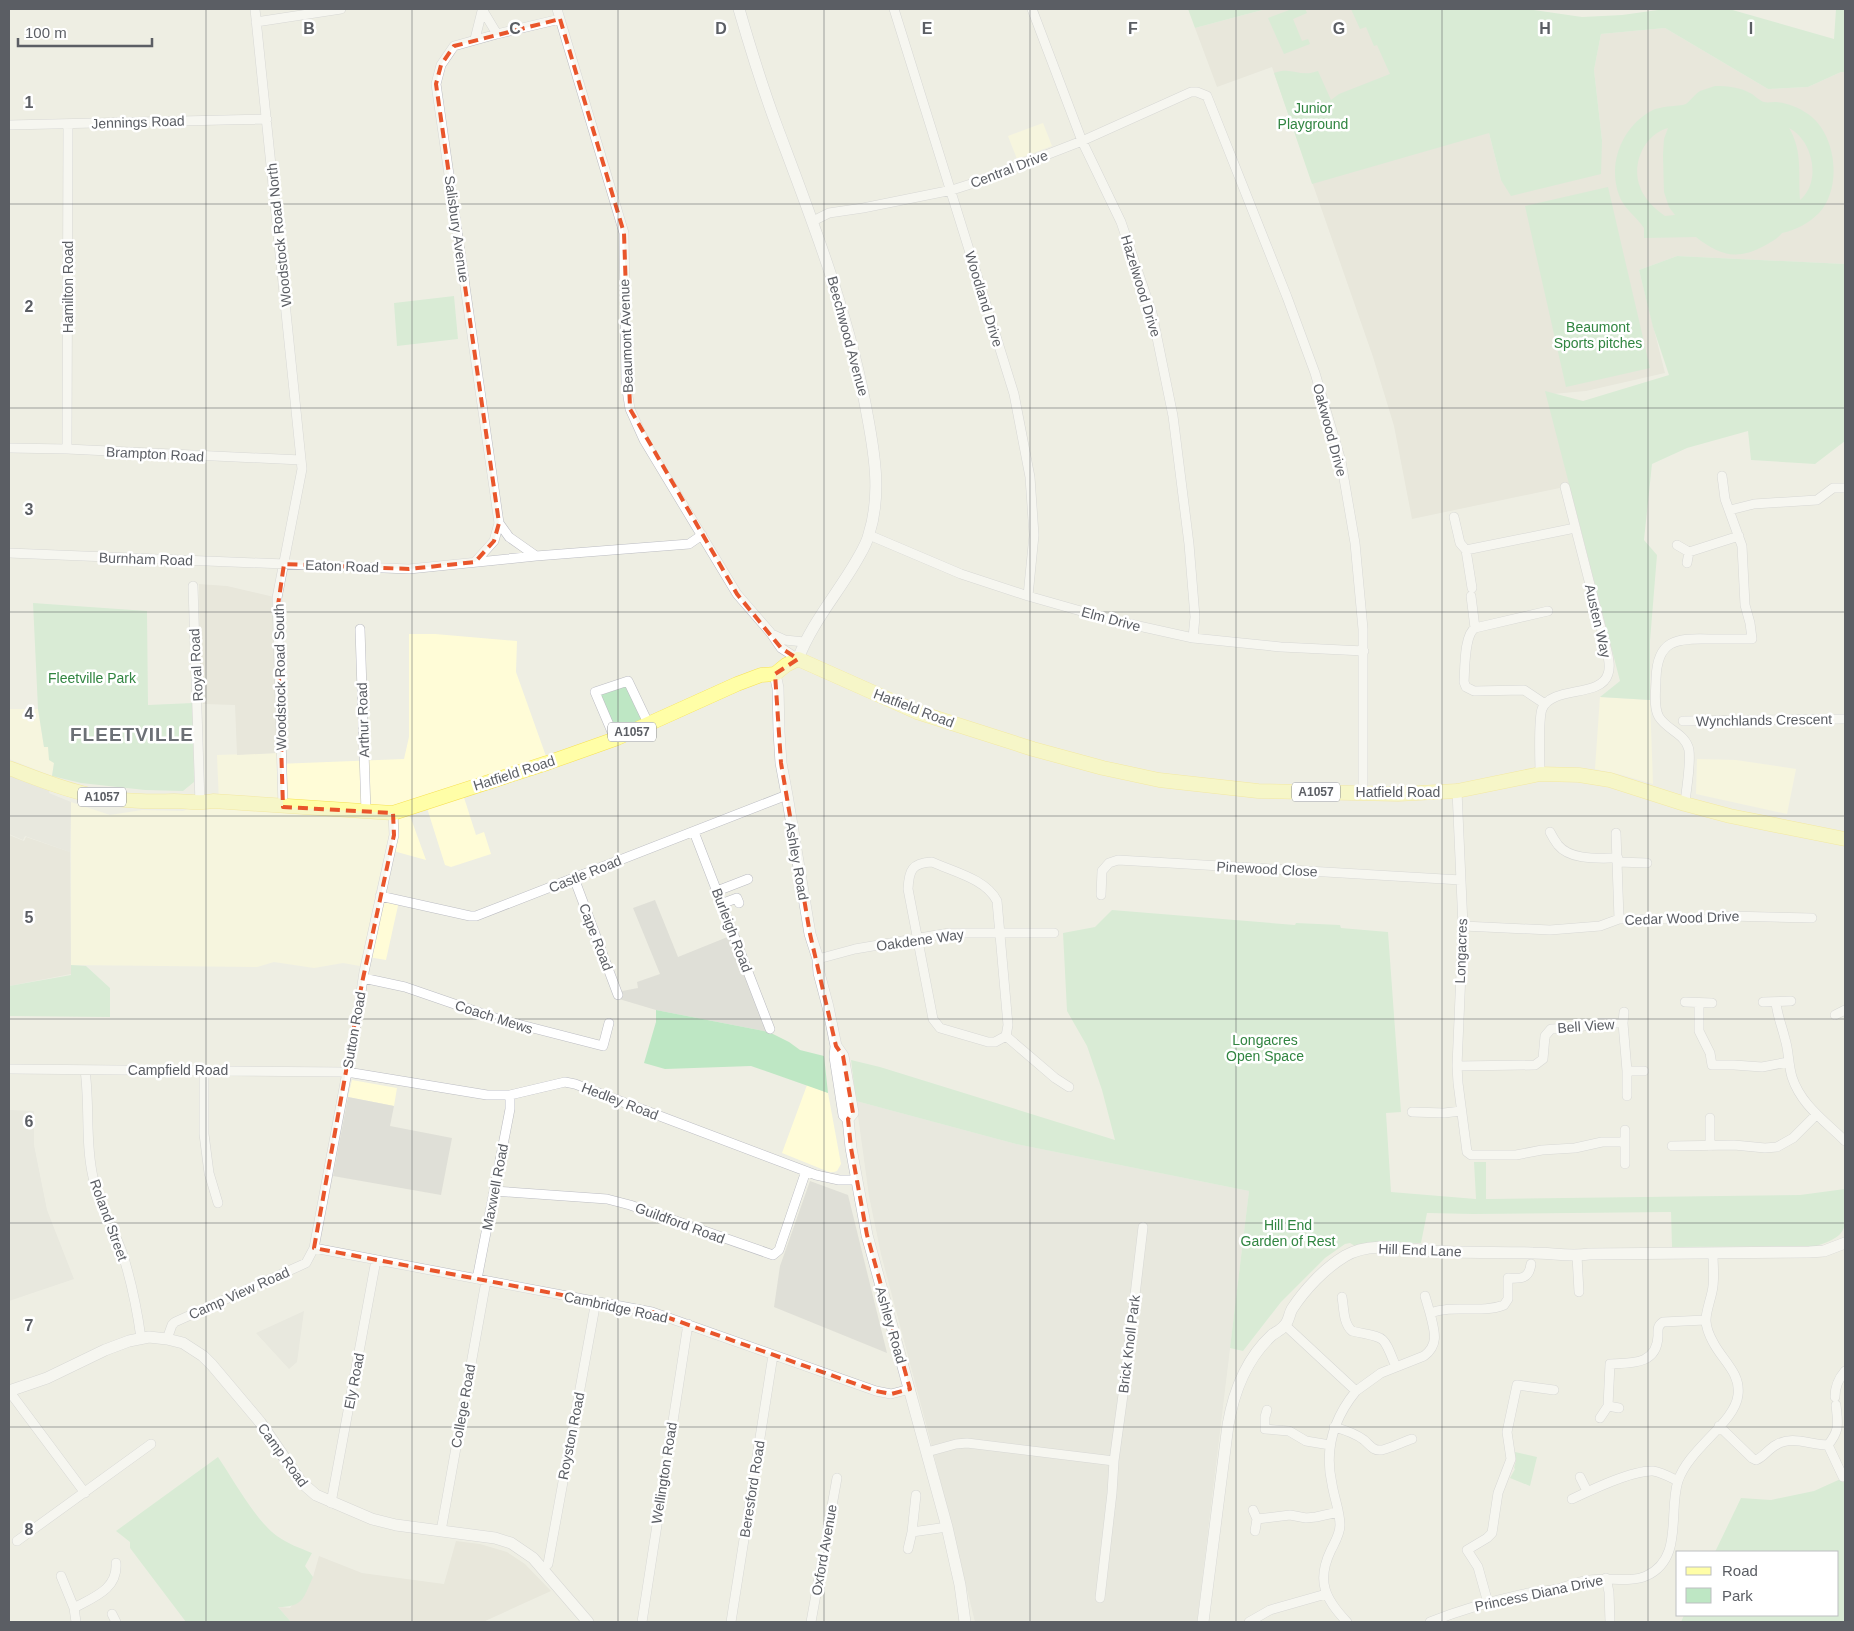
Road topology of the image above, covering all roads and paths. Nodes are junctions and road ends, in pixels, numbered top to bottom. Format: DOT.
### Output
graph roads {
  1 [pos="255,9"];
  2 [pos="557,9"];
  3 [pos="739,9"];
  4 [pos="894,9"];
  5 [pos="1032,9"];
  6 [pos="482,10"];
  7 [pos="342,11"];
  8 [pos="560,19"];
  9 [pos="256,22"];
  10 [pos="497,34"];
  11 [pos="475,39"];
  12 [pos="1197,92"];
  13 [pos="267,119"];
  14 [pos="68,124"];
  15 [pos="9,125"];
  16 [pos="1082,141"];
  17 [pos="952,190"];
  18 [pos="813,221"];
  19 [pos="9,448"];
  20 [pos="67,450"];
  21 [pos="301,460"];
  22 [pos="1722,476"];
  23 [pos="1565,487"];
  24 [pos="1845,488"];
  25 [pos="1730,510"];
  26 [pos="1454,517"];
  27 [pos="499,524"];
  28 [pos="1575,528"];
  29 [pos="702,535"];
  30 [pos="869,535"];
  31 [pos="1740,536"];
  32 [pos="1677,545"];
  33 [pos="1466,550"];
  34 [pos="1688,552"];
  35 [pos="9,553"];
  36 [pos="536,556"];
  37 [pos="475,562"];
  38 [pos="1687,563"];
  39 [pos="284,564"];
  40 [pos="193,586"];
  41 [pos="1028,596"];
  42 [pos="1548,612"];
  43 [pos="360,628"];
  44 [pos="1475,628"];
  45 [pos="770,632"];
  46 [pos="1193,638"];
  47 [pos="804,642"];
  48 [pos="1364,651"];
  49 [pos="798,658"];
  50 [pos="775,674"];
  51 [pos="1545,704"];
  52 [pos="1845,719"];
  53 [pos="1683,720"];
  54 [pos="649,725"];
  55 [pos="615,739"];
  56 [pos="9,768"];
  57 [pos="1540,774"];
  58 [pos="1457,791"];
  59 [pos="1362,793"];
  60 [pos="786,796"];
  61 [pos="200,804"];
  62 [pos="1685,804"];
  63 [pos="283,807"];
  64 [pos="366,812"];
  65 [pos="393,813"];
  66 [pos="694,832"];
  67 [pos="1550,832"];
  68 [pos="1616,833"];
  69 [pos="1845,839"];
  70 [pos="1618,860"];
  71 [pos="1647,863"];
  72 [pos="574,878"];
  73 [pos="748,879"];
  74 [pos="1461,880"];
  75 [pos="717,891"];
  76 [pos="1101,895"];
  77 [pos="380,896"];
  78 [pos="739,903"];
  79 [pos="721,904"];
  80 [pos="1812,918"];
  81 [pos="1619,919"];
  82 [pos="1463,926"];
  83 [pos="1000,932"];
  84 [pos="1054,933"];
  85 [pos="917,938"];
  86 [pos="818,959"];
  87 [pos="363,978"];
  88 [pos="618,995"];
  89 [pos="1791,1001"];
  90 [pos="1686,1002"];
  91 [pos="1699,1002"];
  92 [pos="1762,1002"];
  93 [pos="1776,1002"];
  94 [pos="1712,1003"];
  95 [pos="1845,1010"];
  96 [pos="1624,1012"];
  97 [pos="1835,1015"];
  98 [pos="609,1023"];
  99 [pos="1623,1023"];
  100 [pos="770,1029"];
  101 [pos="1006,1036"];
  102 [pos="1788,1062"];
  103 [pos="1457,1066"];
  104 [pos="9,1069"];
  105 [pos="85,1070"];
  106 [pos="204,1070"];
  107 [pos="1627,1071"];
  108 [pos="1644,1071"];
  109 [pos="347,1072"];
  110 [pos="1069,1087"];
  111 [pos="510,1094"];
  112 [pos="1627,1096"];
  113 [pos="1461,1111"];
  114 [pos="1412,1112"];
  115 [pos="1816,1115"];
  116 [pos="1710,1118"];
  117 [pos="1625,1130"];
  118 [pos="1845,1141"];
  119 [pos="1625,1142"];
  120 [pos="1672,1146"];
  121 [pos="1710,1146"];
  122 [pos="1625,1164"];
  123 [pos="806,1171"];
  124 [pos="856,1180"];
  125 [pos="494,1190"];
  126 [pos="218,1203"];
  127 [pos="1143,1227"];
  128 [pos="1845,1243"];
  129 [pos="314,1248"];
  130 [pos="1713,1254"];
  131 [pos="1577,1256"];
  132 [pos="376,1260"];
  133 [pos="1531,1264"];
  134 [pos="482,1280"];
  135 [pos="1579,1292"];
  136 [pos="1424,1296"];
  137 [pos="1342,1297"];
  138 [pos="596,1301"];
  139 [pos="1430,1313"];
  140 [pos="1705,1320"];
  141 [pos="688,1324"];
  142 [pos="1286,1326"];
  143 [pos="141,1338"];
  144 [pos="168,1339"];
  145 [pos="773,1355"];
  146 [pos="1396,1367"];
  147 [pos="1845,1371"];
  148 [pos="910,1389"];
  149 [pos="1356,1390"];
  150 [pos="1554,1390"];
  151 [pos="9,1391"];
  152 [pos="1608,1406"];
  153 [pos="1619,1408"];
  154 [pos="1267,1410"];
  155 [pos="1600,1418"];
  156 [pos="1719,1426"];
  157 [pos="1334,1427"];
  158 [pos="1412,1439"];
  159 [pos="151,1444"];
  160 [pos="1330,1445"];
  161 [pos="1828,1446"];
  162 [pos="927,1452"];
  163 [pos="1114,1461"];
  164 [pos="1580,1477"];
  165 [pos="1843,1477"];
  166 [pos="837,1478"];
  167 [pos="1678,1481"];
  168 [pos="1587,1492"];
  169 [pos="84,1493"];
  170 [pos="916,1495"];
  171 [pos="1572,1499"];
  172 [pos="331,1503"];
  173 [pos="1253,1510"];
  174 [pos="1338,1512"];
  175 [pos="1257,1519"];
  176 [pos="948,1527"];
  177 [pos="441,1531"];
  178 [pos="1255,1531"];
  179 [pos="912,1532"];
  180 [pos="17,1541"];
  181 [pos="908,1549"];
  182 [pos="116,1563"];
  183 [pos="542,1569"];
  184 [pos="61,1576"];
  185 [pos="1606,1578"];
  186 [pos="1326,1594"];
  187 [pos="1100,1598"];
  188 [pos="1488,1603"];
  189 [pos="74,1608"];
  190 [pos="1442,1620"];
  191 [pos="76,1622"];
  192 [pos="588,1622"];
  193 [pos="642,1622"];
  194 [pos="731,1622"];
  195 [pos="811,1622"];
  196 [pos="965,1622"];
  197 [pos="1203,1622"];
  198 [pos="1249,1622"];
  199 [pos="1347,1622"];
  200 [pos="1430,1622"];
  201 [pos="1610,1622"];
  1 -- 9 [label="street, Woodstock Road North"];
  2 -- 8 [label="street, Beaumont Avenue"];
  3 -- 18 [label="street, Beechwood Avenue"];
  4 -- 17 [label="street, Woodland Drive"];
  5 -- 16 [label="street, Hazelwood Drive"];
  6 -- 10 [label="street"];
  6 -- 11 [label="street"];
  7 -- 9 [label="street"];
  8 -- 10 [label="street, Salisbury Avenue"];
  8 -- 29 [label="street, Beaumont Avenue"];
  9 -- 13 [label="street, Woodstock Road North"];
  10 -- 11 [label="street, Salisbury Avenue"];
  11 -- 27 [label="street, Salisbury Avenue"];
  12 -- 16 [label="street, Central Drive"];
  12 -- 48 [label="street, Oakwood Drive"];
  13 -- 14 [label="street, Jennings Road"];
  13 -- 21 [label="street, Woodstock Road North"];
  14 -- 15 [label="street, Jennings Road"];
  14 -- 20 [label="street, Hamilton Road"];
  16 -- 17 [label="street, Central Drive"];
  16 -- 46 [label="street, Hazelwood Drive"];
  17 -- 18 [label="street, Central Drive"];
  17 -- 41 [label="street, Woodland Drive"];
  18 -- 30 [label="street, Beechwood Avenue"];
  19 -- 20 [label="street, Brampton Road"];
  20 -- 21 [label="street, Brampton Road"];
  21 -- 39 [label="street, Woodstock Road South"];
  22 -- 25 [label="street"];
  23 -- 28 [label="street, Austen Way"];
  24 -- 25 [label="street"];
  25 -- 31 [label="street"];
  26 -- 33 [label="street"];
  27 -- 36 [label="street"];
  27 -- 37 [label="street"];
  28 -- 33 [label="street"];
  28 -- 51 [label="street, Austen Way"];
  29 -- 36 [label="street"];
  29 -- 45 [label="street, Beaumont Avenue"];
  30 -- 41 [label="street, Elm Drive"];
  30 -- 47 [label="street, Beechwood Avenue"];
  31 -- 34 [label="street"];
  31 -- 62 [label="street"];
  32 -- 34 [label="street"];
  33 -- 44 [label="street"];
  34 -- 38 [label="street"];
  35 -- 39 [label="street, Burnham Road"];
  36 -- 37 [label="street"];
  37 -- 39 [label="street, Eaton Road"];
  39 -- 63 [label="street, Woodstock Road South"];
  40 -- 61 [label="street, Royal Road"];
  41 -- 46 [label="street, Elm Drive"];
  42 -- 44 [label="street"];
  43 -- 64 [label="street, Arthur Road"];
  44 -- 51 [label="street"];
  45 -- 47 [label="street, Beaumont Avenue"];
  45 -- 49 [label="street, Beaumont Avenue"];
  46 -- 48 [label="street, Elm Drive"];
  47 -- 49 [label="street, Beechwood Avenue"];
  48 -- 59 [label="street, Oakwood Drive"];
  49 -- 50 [label="main road, Hatfield Road / A1057"];
  49 -- 59 [label="main road, Hatfield Road / A1057"];
  50 -- 54 [label="main road, Hatfield Road / A1057"];
  50 -- 60 [label="street, Ashley Road"];
  51 -- 57 [label="street"];
  52 -- 53 [label="street, Wynchlands Crescent"];
  54 -- 55 [label="main road, Hatfield Road / A1057"];
  54 -- 55 [label="street"];
  55 -- 65 [label="main road, Hatfield Road / A1057"];
  56 -- 61 [label="main road, Hatfield Road / A1057"];
  57 -- 58 [label="main road, Hatfield Road / A1057"];
  57 -- 62 [label="main road, Hatfield Road / A1057"];
  58 -- 59 [label="main road, Hatfield Road / A1057"];
  58 -- 74 [label="street, Longacres"];
  60 -- 66 [label="street, Castle Road"];
  60 -- 86 [label="street, Ashley Road"];
  61 -- 63 [label="main road, Hatfield Road / A1057"];
  62 -- 69 [label="main road, Hatfield Road / A1057"];
  63 -- 64 [label="main road, Hatfield Road / A1057"];
  64 -- 65 [label="main road, Hatfield Road / A1057"];
  65 -- 77 [label="street, Sutton Road"];
  66 -- 72 [label="street, Castle Road"];
  66 -- 75 [label="street, Burleigh Road"];
  67 -- 70 [label="street"];
  68 -- 70 [label="street"];
  70 -- 71 [label="street"];
  70 -- 81 [label="street"];
  72 -- 77 [label="street, Castle Road"];
  72 -- 88 [label="street, Cape Road"];
  73 -- 75 [label="street"];
  74 -- 76 [label="street, Pinewood Close"];
  74 -- 82 [label="street, Longacres"];
  75 -- 79 [label="street, Burleigh Road"];
  77 -- 87 [label="street, Sutton Road"];
  78 -- 79 [label="street"];
  79 -- 100 [label="street, Burleigh Road"];
  80 -- 81 [label="street, Cedar Wood Drive"];
  81 -- 82 [label="street, Cedar Wood Drive"];
  82 -- 103 [label="street, Longacres"];
  83 -- 84 [label="street, Oakdene Way"];
  83 -- 85 [label="street, Oakdene Way"];
  83 -- 85 [label="street"];
  83 -- 101 [label="street"];
  85 -- 86 [label="street, Oakdene Way"];
  85 -- 101 [label="street"];
  86 -- 124 [label="street, Ashley Road"];
  87 -- 98 [label="street, Coach Mews"];
  87 -- 109 [label="street, Sutton Road"];
  89 -- 93 [label="street"];
  90 -- 91 [label="street"];
  91 -- 94 [label="street"];
  91 -- 102 [label="street"];
  92 -- 93 [label="street"];
  93 -- 102 [label="street"];
  95 -- 97 [label="street"];
  96 -- 99 [label="street, Bell View"];
  99 -- 103 [label="street, Bell View"];
  99 -- 107 [label="street, Bell View"];
  101 -- 110 [label="street"];
  102 -- 115 [label="street"];
  103 -- 113 [label="street, Longacres"];
  104 -- 105 [label="street, Campfield Road"];
  105 -- 106 [label="street, Campfield Road"];
  105 -- 143 [label="street, Roland Street"];
  106 -- 109 [label="street, Campfield Road"];
  106 -- 126 [label="street"];
  107 -- 108 [label="street"];
  107 -- 112 [label="street, Bell View"];
  109 -- 111 [label="street, Hedley Road"];
  109 -- 129 [label="street, Sutton Road"];
  111 -- 123 [label="street, Hedley Road"];
  111 -- 125 [label="street, Maxwell Road"];
  113 -- 114 [label="street"];
  113 -- 119 [label="street, Longacres"];
  115 -- 118 [label="street"];
  115 -- 121 [label="street"];
  116 -- 121 [label="street"];
  117 -- 119 [label="street"];
  119 -- 122 [label="street"];
  120 -- 121 [label="street"];
  123 -- 124 [label="street, Hedley Road"];
  123 -- 125 [label="street, Guildford Road"];
  124 -- 148 [label="street, Ashley Road"];
  125 -- 134 [label="street, Maxwell Road"];
  127 -- 163 [label="street, Brick Knoll Park"];
  128 -- 130 [label="street, Hill End Lane"];
  129 -- 132 [label="street, Cambridge Road"];
  129 -- 144 [label="street, Camp View Road"];
  130 -- 131 [label="street, Hill End Lane"];
  130 -- 140 [label="street"];
  131 -- 135 [label="street"];
  131 -- 142 [label="street, Hill End Lane"];
  132 -- 134 [label="street, Cambridge Road"];
  132 -- 172 [label="street, Ely Road"];
  133 -- 139 [label="street"];
  134 -- 138 [label="street, Cambridge Road"];
  134 -- 177 [label="street, College Road"];
  136 -- 139 [label="street"];
  137 -- 146 [label="street"];
  138 -- 141 [label="street, Cambridge Road"];
  138 -- 183 [label="street, Royston Road"];
  139 -- 146 [label="street"];
  140 -- 152 [label="street"];
  140 -- 156 [label="street, Princess Diana Drive"];
  141 -- 145 [label="street, Cambridge Road"];
  141 -- 193 [label="street, Wellington Road"];
  142 -- 149 [label="street"];
  142 -- 197 [label="street, Hill End Lane"];
  143 -- 144 [label="street, Camp Road"];
  143 -- 151 [label="street, Camp Road"];
  144 -- 172 [label="street, Camp Road"];
  145 -- 148 [label="street, Cambridge Road"];
  145 -- 194 [label="street, Beresford Road"];
  146 -- 149 [label="street"];
  147 -- 161 [label="street"];
  148 -- 162 [label="street, Ashley Road"];
  149 -- 157 [label="street"];
  150 -- 188 [label="street"];
  151 -- 169 [label="street"];
  152 -- 153 [label="street"];
  152 -- 155 [label="street"];
  154 -- 160 [label="street"];
  156 -- 161 [label="street"];
  156 -- 167 [label="street, Princess Diana Drive"];
  157 -- 158 [label="street"];
  157 -- 160 [label="street"];
  159 -- 169 [label="street"];
  160 -- 174 [label="street"];
  161 -- 165 [label="street"];
  162 -- 163 [label="street"];
  162 -- 176 [label="street, Ashley Road"];
  163 -- 187 [label="street, Brick Knoll Park"];
  164 -- 168 [label="street"];
  166 -- 195 [label="street, Oxford Avenue"];
  167 -- 168 [label="street"];
  167 -- 185 [label="street, Princess Diana Drive"];
  168 -- 171 [label="street"];
  169 -- 180 [label="street"];
  170 -- 179 [label="street"];
  172 -- 177 [label="street, Camp Road"];
  173 -- 175 [label="street"];
  174 -- 175 [label="street"];
  174 -- 186 [label="street"];
  175 -- 178 [label="street"];
  176 -- 179 [label="street"];
  176 -- 196 [label="street, Ashley Road"];
  177 -- 183 [label="street, Camp Road"];
  179 -- 181 [label="street"];
  182 -- 189 [label="street"];
  183 -- 192 [label="street, Camp Road"];
  184 -- 189 [label="street"];
  185 -- 188 [label="street, Princess Diana Drive"];
  185 -- 201 [label="street"];
  186 -- 198 [label="street"];
  186 -- 199 [label="street"];
  188 -- 190 [label="street, Princess Diana Drive"];
  189 -- 191 [label="street"];
  190 -- 200 [label="street, Princess Diana Drive"];
}
